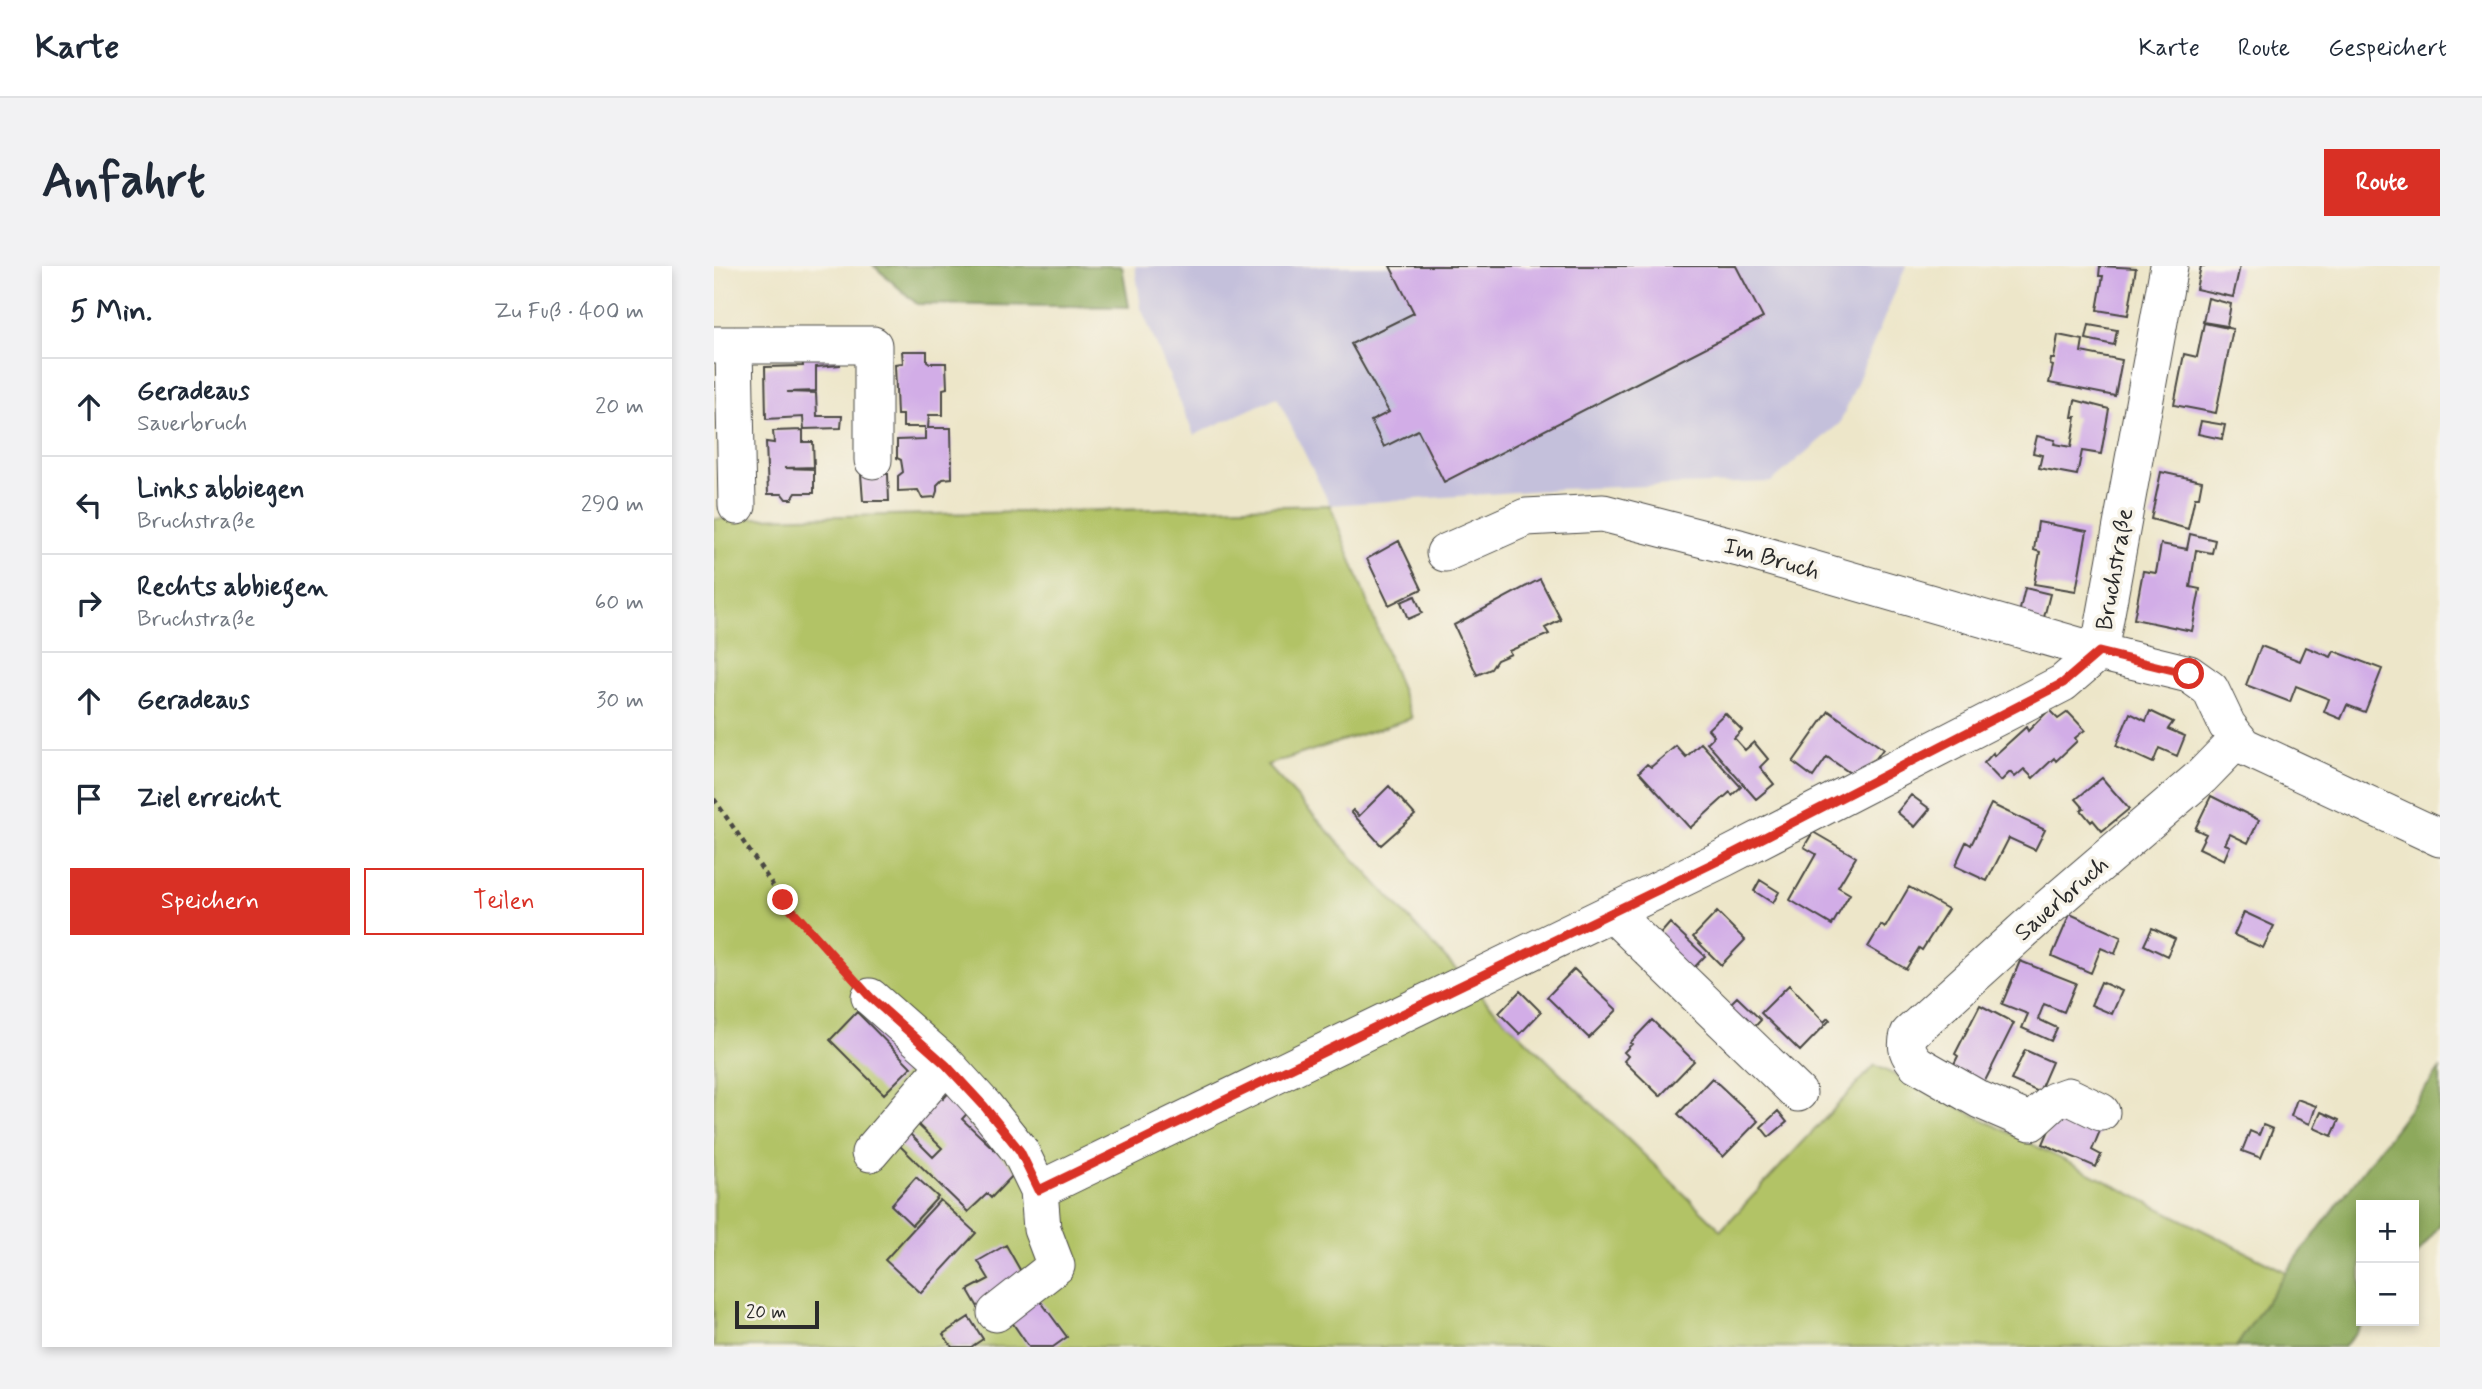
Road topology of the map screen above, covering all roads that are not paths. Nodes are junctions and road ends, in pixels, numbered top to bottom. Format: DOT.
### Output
graph roads {
  1 [pos="2169,266"];
  2 [pos="724,346"];
  3 [pos="873,460"];
  4 [pos="737,506"];
  5 [pos="1445,553"];
  6 [pos="2099,652"];
  7 [pos="2238,739"];
  8 [pos="2440,838"];
  9 [pos="1612,913"];
  10 [pos="870,997"];
  11 [pos="946,1065"];
  12 [pos="1798,1093"];
  13 [pos="2101,1112"];
  14 [pos="870,1153"];
  15 [pos="1039,1190"];
  16 [pos="996,1313"];
  1 -- 6 [label="street, Bruchstraße"];
  2 -- 3 [label="street"];
  2 -- 4 [label="street"];
  5 -- 6 [label="street, Im Bruch"];
  6 -- 7 [label="street"];
  6 -- 9 [label="street, Bruchstraße"];
  7 -- 8 [label="street"];
  7 -- 13 [label="street, Sauerbruch"];
  9 -- 12 [label="street"];
  9 -- 15 [label="street, Bruchstraße"];
  10 -- 11 [label="street"];
  11 -- 14 [label="street"];
  11 -- 15 [label="street"];
  15 -- 16 [label="street"];
}
